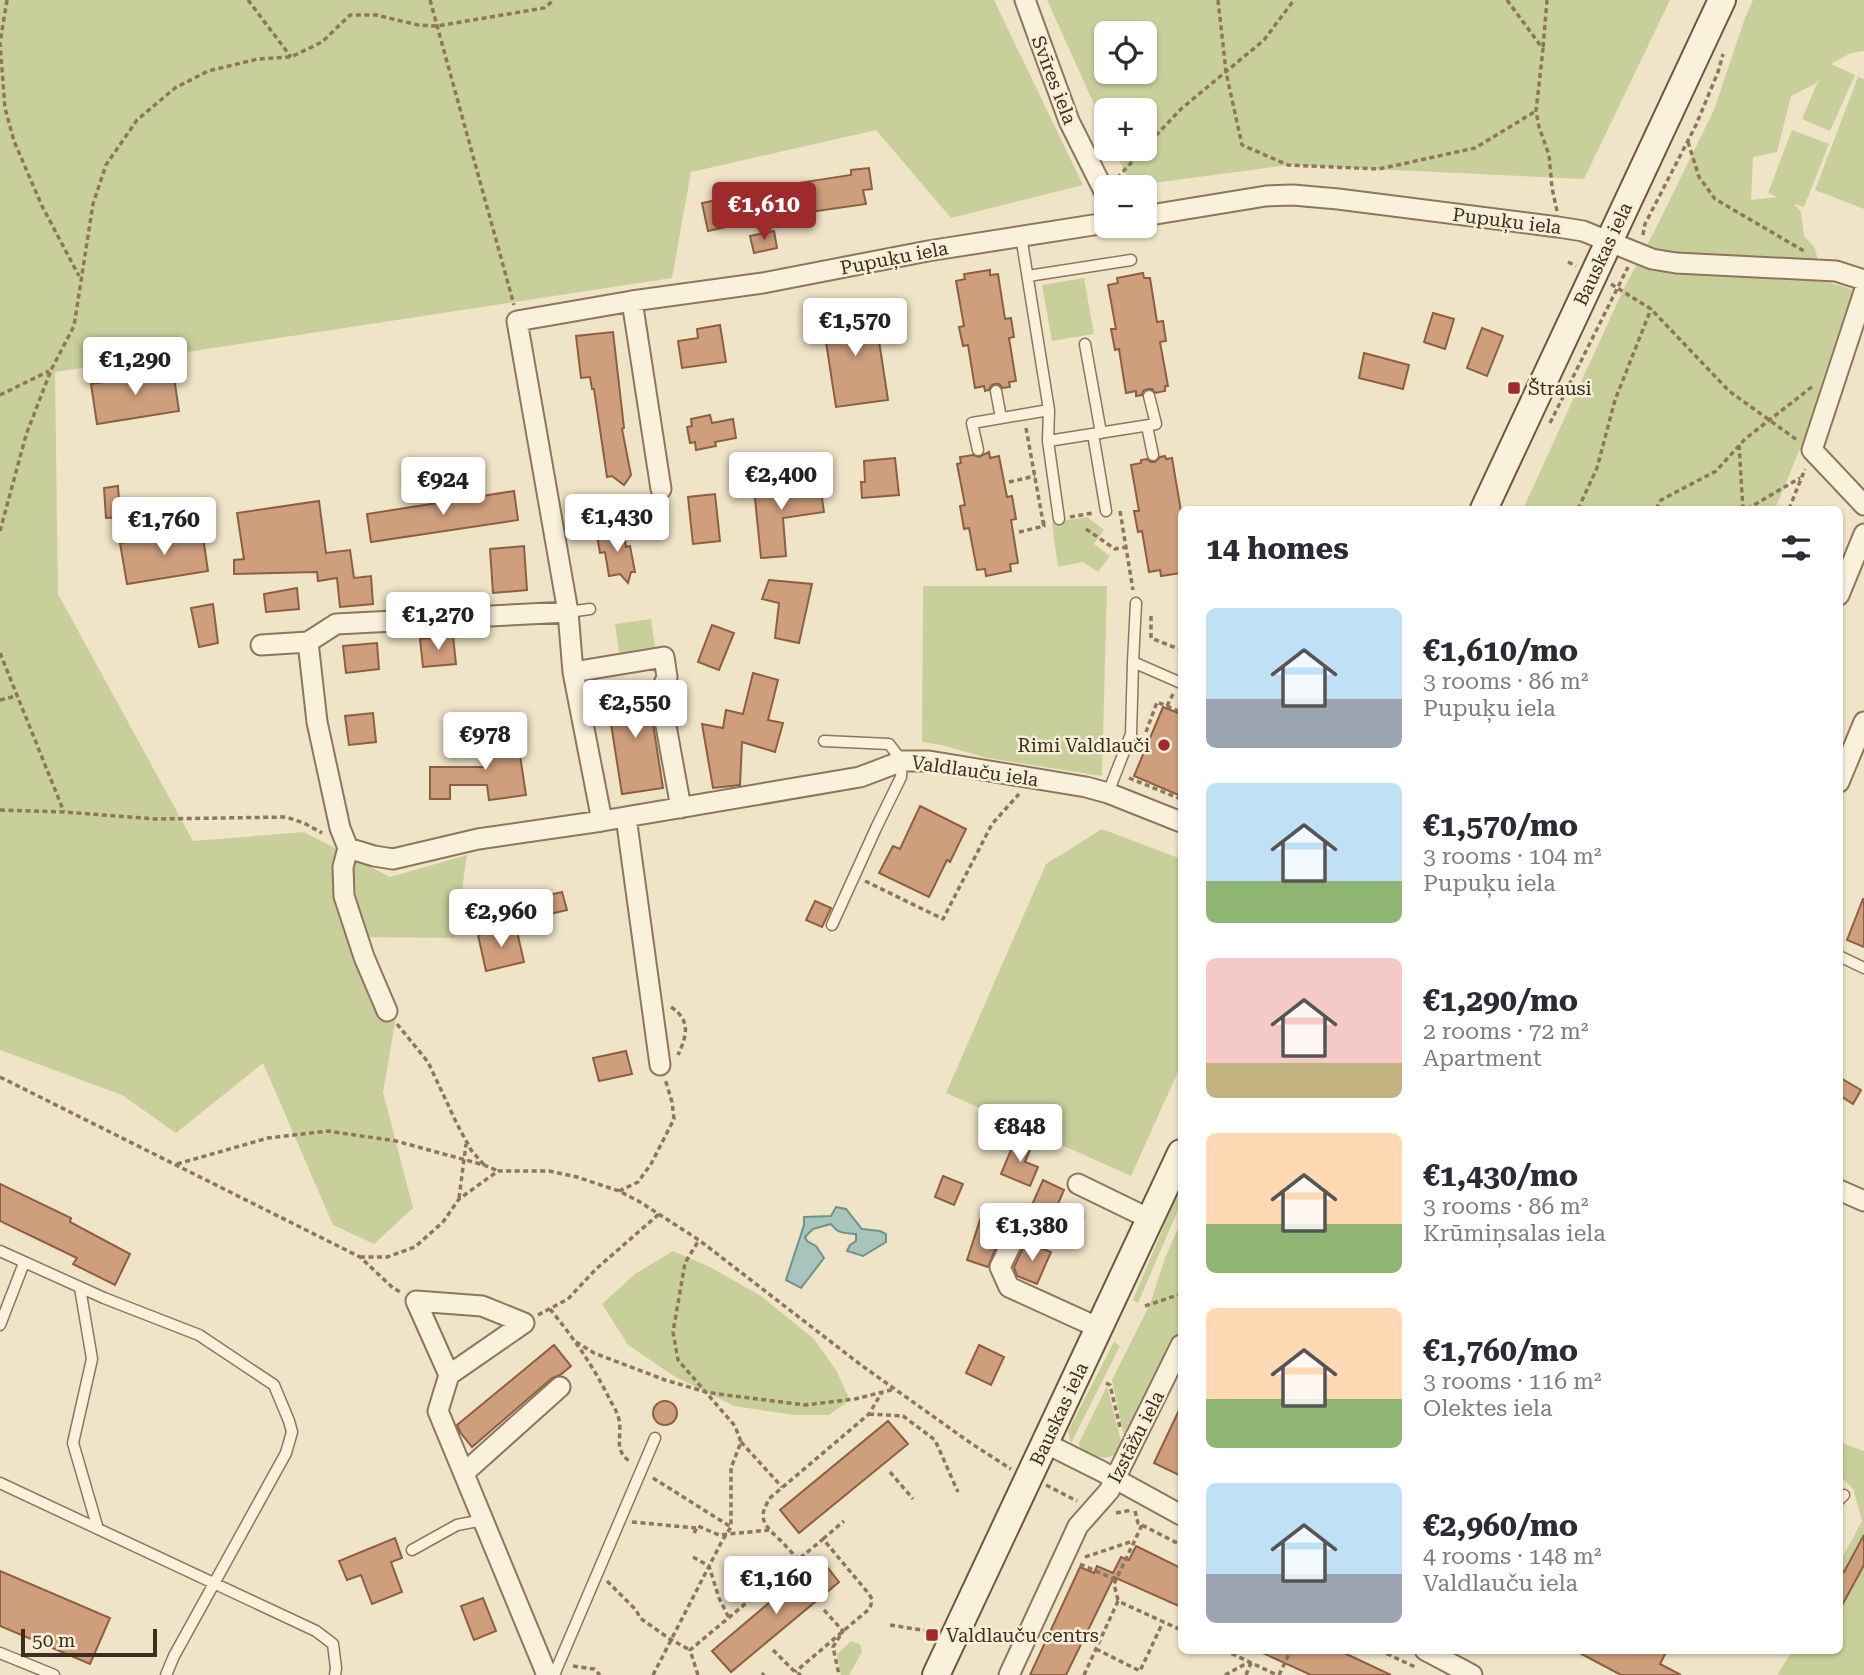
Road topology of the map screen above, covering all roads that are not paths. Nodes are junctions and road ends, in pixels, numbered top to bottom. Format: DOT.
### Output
graph roads {
  1 [pos="1025,0"];
  2 [pos="1721,0"];
  3 [pos="1103,175"];
  4 [pos="1157,214"];
  5 [pos="1094,225"];
  6 [pos="1021,236"];
  7 [pos="1609,242"];
  8 [pos="1132,260"];
  9 [pos="1028,276"];
  10 [pos="1864,280"];
  11 [pos="1864,292"];
  12 [pos="632,301"];
  13 [pos="1085,344"];
  14 [pos="996,391"];
  15 [pos="1149,396"];
  16 [pos="1049,410"];
  17 [pos="1001,418"];
  18 [pos="1147,426"];
  19 [pos="1097,434"];
  20 [pos="1048,442"];
  21 [pos="978,450"];
  22 [pos="1153,455"];
  23 [pos="661,489"];
  24 [pos="1864,505"];
  25 [pos="1485,506"];
  26 [pos="1106,511"];
  27 [pos="1059,519"];
  28 [pos="1864,534"];
  29 [pos="1843,585"];
  30 [pos="1135,599"];
  31 [pos="590,609"];
  32 [pos="568,612"];
  33 [pos="308,642"];
  34 [pos="261,645"];
  35 [pos="1133,662"];
  36 [pos="573,672"];
  37 [pos="1178,682"];
  38 [pos="1864,722"];
  39 [pos="824,741"];
  40 [pos="902,761"];
  41 [pos="1843,772"];
  42 [pos="1108,793"];
  43 [pos="681,808"];
  44 [pos="626,817"];
  45 [pos="601,821"];
  46 [pos="1178,821"];
  47 [pos="348,848"];
  48 [pos="832,925"];
  49 [pos="1843,958"];
  50 [pos="1864,968"];
  51 [pos="387,1011"];
  52 [pos="660,1065"];
  53 [pos="1178,1159"];
  54 [pos="1079,1184"];
  55 [pos="1843,1192"];
  56 [pos="1864,1201"];
  57 [pos="1073,1217"];
  58 [pos="1150,1219"];
  59 [pos="0,1251"];
  60 [pos="24,1263"];
  61 [pos="80,1288"];
  62 [pos="0,1325"];
  63 [pos="1099,1328"];
  64 [pos="1178,1351"];
  65 [pos="449,1375"];
  66 [pos="559,1387"];
  67 [pos="655,1438"];
  68 [pos="1045,1443"];
  69 [pos="464,1473"];
  70 [pos="1116,1479"];
  71 [pos="0,1483"];
  72 [pos="1178,1514"];
  73 [pos="483,1520"];
  74 [pos="98,1529"];
  75 [pos="412,1550"];
  76 [pos="213,1584"];
  77 [pos="0,1653"];
  78 [pos="1433,1654"];
  79 [pos="553,1672"];
  80 [pos="54,1675"];
  81 [pos="166,1675"];
  82 [pos="335,1675"];
  83 [pos="936,1675"];
  84 [pos="1009,1675"];
  85 [pos="1472,1675"];
  1 -- 3 [label="street, Svīres iela"];
  2 -- 7 [label="main road, Bauskas iela"];
  4 -- 7 [label="street, Pupuķu iela"];
  5 -- 6 [label="street, Pupuķu iela"];
  6 -- 9 [label="lane"];
  6 -- 12 [label="street, Pupuķu iela"];
  7 -- 10 [label="street, Pupuķu iela"];
  7 -- 25 [label="main road, Bauskas iela"];
  8 -- 9 [label="lane"];
  9 -- 16 [label="lane"];
  11 -- 24 [label="street"];
  12 -- 23 [label="street"];
  12 -- 32 [label="street, Pupuķu iela"];
  13 -- 19 [label="lane"];
  14 -- 17 [label="lane"];
  15 -- 18 [label="lane"];
  16 -- 17 [label="lane"];
  16 -- 20 [label="lane"];
  17 -- 21 [label="lane"];
  18 -- 19 [label="lane"];
  18 -- 22 [label="lane"];
  19 -- 20 [label="lane"];
  19 -- 26 [label="lane"];
  20 -- 27 [label="lane"];
  28 -- 29 [label="street"];
  30 -- 35 [label="lane"];
  31 -- 32 [label="lane"];
  32 -- 33 [label="street"];
  32 -- 36 [label="street"];
  33 -- 34 [label="street"];
  33 -- 47 [label="street"];
  35 -- 37 [label="lane"];
  35 -- 42 [label="lane"];
  36 -- 43 [label="street"];
  36 -- 45 [label="street"];
  38 -- 41 [label="street"];
  39 -- 40 [label="lane"];
  40 -- 42 [label="street, Valdlauču iela"];
  40 -- 43 [label="street, Valdlauču iela"];
  40 -- 48 [label="lane"];
  42 -- 46 [label="street, Valdlauču iela"];
  43 -- 44 [label="street, Valdlauču iela"];
  44 -- 45 [label="street, Valdlauču iela"];
  44 -- 52 [label="street"];
  45 -- 47 [label="street, Valdlauču iela"];
  47 -- 51 [label="street"];
  49 -- 50 [label="lane"];
  53 -- 58 [label="main road, Bauskas iela"];
  54 -- 58 [label="street"];
  55 -- 56 [label="street"];
  57 -- 63 [label="street"];
  58 -- 63 [label="main road, Bauskas iela"];
  59 -- 60 [label="lane"];
  60 -- 61 [label="lane"];
  60 -- 62 [label="lane"];
  61 -- 74 [label="lane"];
  61 -- 76 [label="lane"];
  63 -- 68 [label="main road, Bauskas iela"];
  64 -- 70 [label="street, Izstāžu iela"];
  65 -- 65 [label="street"];
  65 -- 69 [label="street"];
  66 -- 69 [label="street"];
  67 -- 79 [label="lane"];
  68 -- 70 [label="street"];
  68 -- 83 [label="main road, Bauskas iela"];
  69 -- 73 [label="street"];
  70 -- 72 [label="street"];
  70 -- 84 [label="street, Izstāžu iela"];
  71 -- 74 [label="lane"];
  73 -- 75 [label="lane"];
  73 -- 79 [label="street"];
  74 -- 76 [label="lane"];
  76 -- 81 [label="lane"];
  76 -- 82 [label="lane"];
  77 -- 80 [label="lane"];
  78 -- 85 [label="street"];
}
